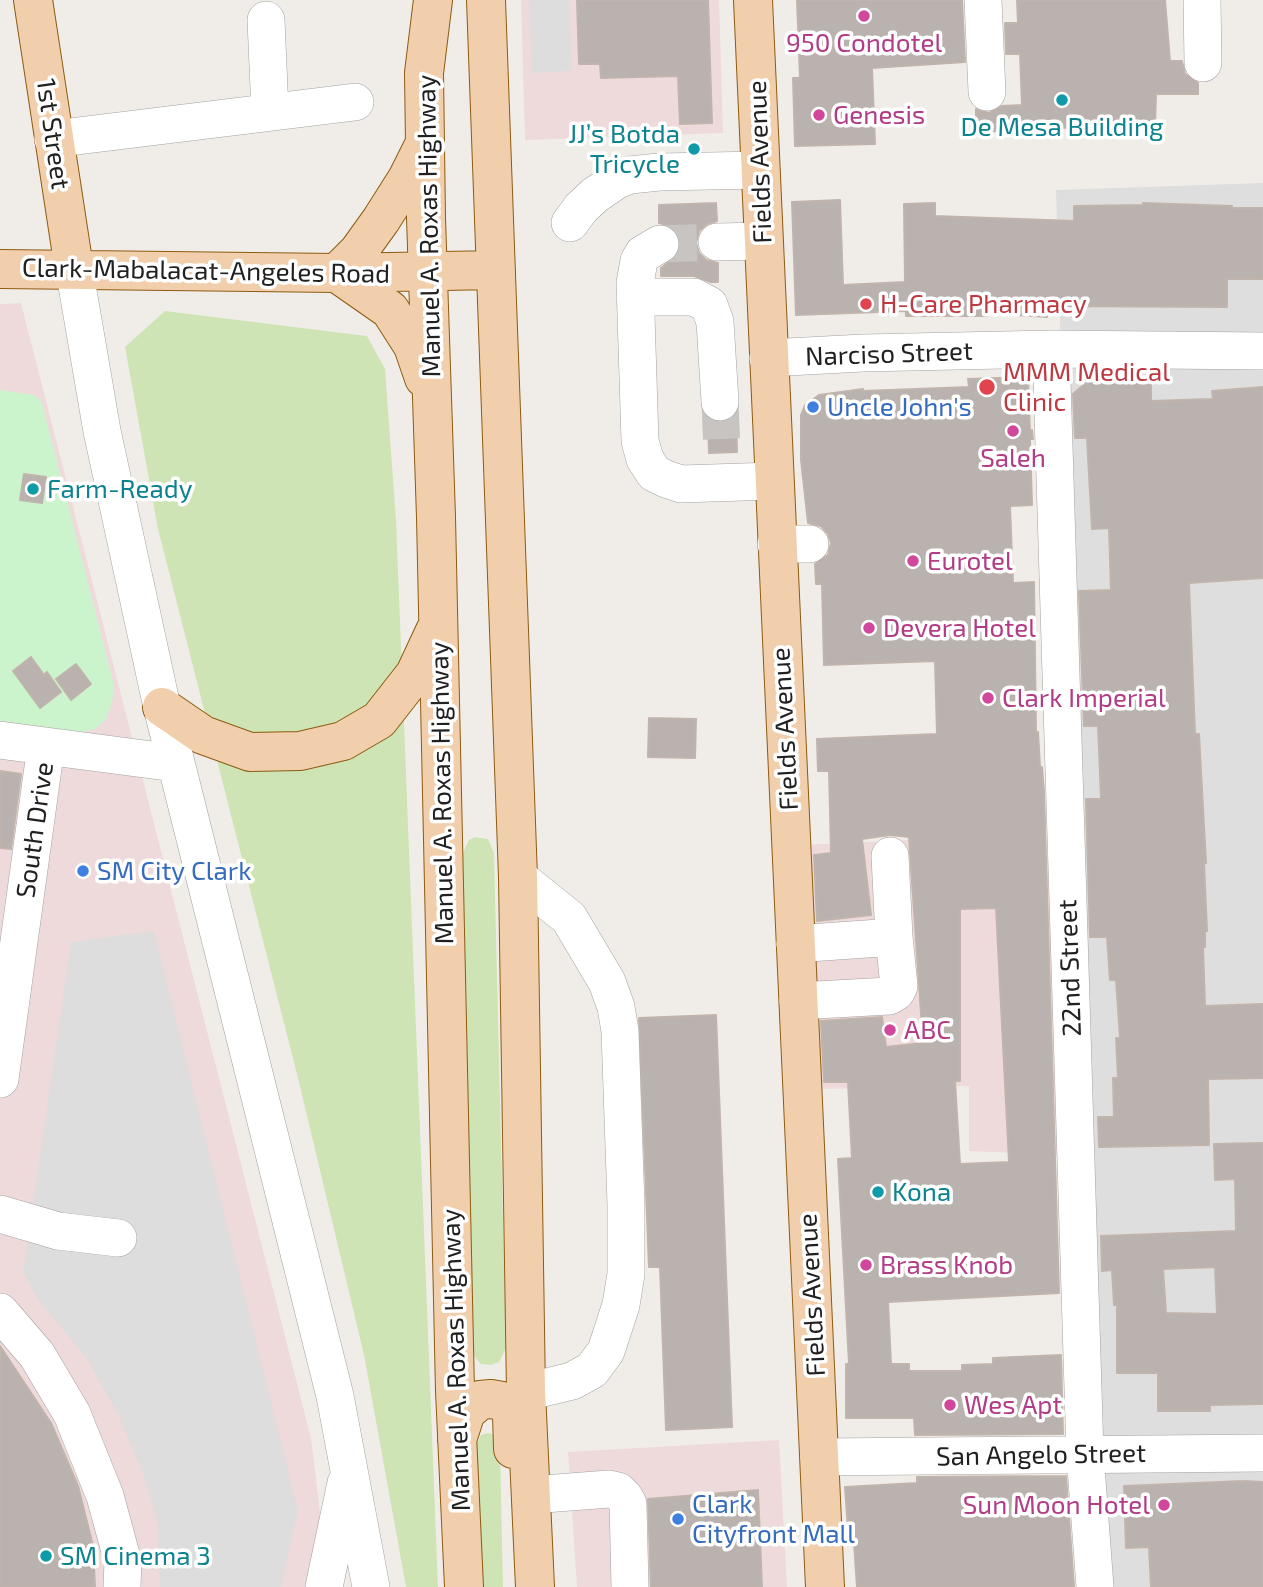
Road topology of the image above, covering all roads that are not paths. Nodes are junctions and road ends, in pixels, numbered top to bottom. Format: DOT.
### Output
graph roads {
  1 [pos="33,0"];
  2 [pos="433,0"];
  3 [pos="486,0"];
  4 [pos="753,0"];
  5 [pos="983,0"];
  6 [pos="1202,0"];
  7 [pos="266,20"];
  8 [pos="1203,63"];
  9 [pos="988,92"];
  10 [pos="355,102"];
  11 [pos="270,112"];
  12 [pos="53,139"];
  13 [pos="426,142"];
  14 [pos="760,170"];
  15 [pos="570,223"];
  16 [pos="763,241"];
  17 [pos="718,242"];
  18 [pos="660,244"];
  19 [pos="74,268"];
  20 [pos="0,269"];
  21 [pos="496,270"];
  22 [pos="337,273"];
  23 [pos="428,273"];
  24 [pos="635,297"];
  25 [pos="1051,349"];
  26 [pos="1263,351"];
  27 [pos="768,358"];
  28 [pos="720,402"];
  29 [pos="433,404"];
  30 [pos="773,481"];
  31 [pos="439,623"];
  32 [pos="162,707"];
  33 [pos="0,740"];
  34 [pos="46,746"];
  35 [pos="175,763"];
  36 [pos="890,856"];
  37 [pos="518,877"];
  38 [pos="894,936"];
  39 [pos="795,944"];
  40 [pos="798,1001"];
  41 [pos="0,1079"];
  42 [pos="0,1214"];
  43 [pos="118,1238"];
  44 [pos="0,1312"];
  45 [pos="526,1392"];
  46 [pos="457,1440"];
  47 [pos="1263,1453"];
  48 [pos="1085,1454"];
  49 [pos="819,1457"];
  50 [pos="350,1465"];
  51 [pos="531,1495"];
  52 [pos="122,1587"];
  53 [pos="324,1587"];
  54 [pos="371,1587"];
  55 [pos="464,1587"];
  56 [pos="520,1587"];
  57 [pos="535,1587"];
  58 [pos="630,1587"];
  59 [pos="825,1587"];
  60 [pos="1095,1587"];
  1 -- 12 [label="main road, 1st Street"];
  2 -- 13 [label="main road, Manuel A. Roxas Highway"];
  3 -- 21 [label="main road"];
  4 -- 14 [label="main road, Fields Avenue"];
  5 -- 9 [label="street"];
  6 -- 8 [label="street"];
  7 -- 11 [label="street"];
  10 -- 11 [label="street"];
  11 -- 12 [label="street"];
  12 -- 19 [label="main road, 1st Street"];
  13 -- 22 [label="main road"];
  13 -- 23 [label="main road, Manuel A. Roxas Highway"];
  14 -- 15 [label="street"];
  14 -- 16 [label="main road, Fields Avenue"];
  16 -- 17 [label="street"];
  16 -- 27 [label="main road, Fields Avenue"];
  18 -- 24 [label="street"];
  19 -- 20 [label="main road, Clark-Mabalacat-Angeles Road"];
  19 -- 22 [label="main road, Clark-Mabalacat-Angeles Road"];
  19 -- 32 [label="street"];
  21 -- 23 [label="main road, Clark-Mabalacat-Angeles Road"];
  21 -- 37 [label="main road"];
  22 -- 23 [label="main road, Clark-Mabalacat-Angeles Road"];
  22 -- 29 [label="main road"];
  23 -- 29 [label="main road, Manuel A. Roxas Highway"];
  24 -- 28 [label="street"];
  24 -- 30 [label="street"];
  25 -- 26 [label="street, Narciso Street"];
  25 -- 27 [label="street, Narciso Street"];
  25 -- 48 [label="street, 22nd Street"];
  27 -- 30 [label="main road, Fields Avenue"];
  29 -- 31 [label="main road, Manuel A. Roxas Highway"];
  30 -- 39 [label="main road, Fields Avenue"];
  31 -- 32 [label="main road"];
  31 -- 46 [label="main road, Manuel A. Roxas Highway"];
  32 -- 35 [label="street"];
  33 -- 34 [label="street"];
  34 -- 35 [label="street"];
  34 -- 41 [label="street, South Drive"];
  35 -- 50 [label="street"];
  36 -- 38 [label="street"];
  37 -- 45 [label="main road"];
  37 -- 45 [label="street"];
  38 -- 39 [label="street"];
  38 -- 40 [label="street"];
  39 -- 40 [label="main road, Fields Avenue"];
  40 -- 49 [label="main road, Fields Avenue"];
  42 -- 43 [label="street"];
  44 -- 52 [label="street"];
  45 -- 51 [label="main road"];
  46 -- 55 [label="main road, Manuel A. Roxas Highway"];
  46 -- 56 [label="main road"];
  47 -- 48 [label="street, San Angelo Street"];
  48 -- 49 [label="street, San Angelo Street"];
  48 -- 60 [label="street, 22nd Street"];
  49 -- 59 [label="main road, Fields Avenue"];
  50 -- 53 [label="street"];
  50 -- 54 [label="street"];
  51 -- 57 [label="main road"];
  51 -- 58 [label="street"];
}
